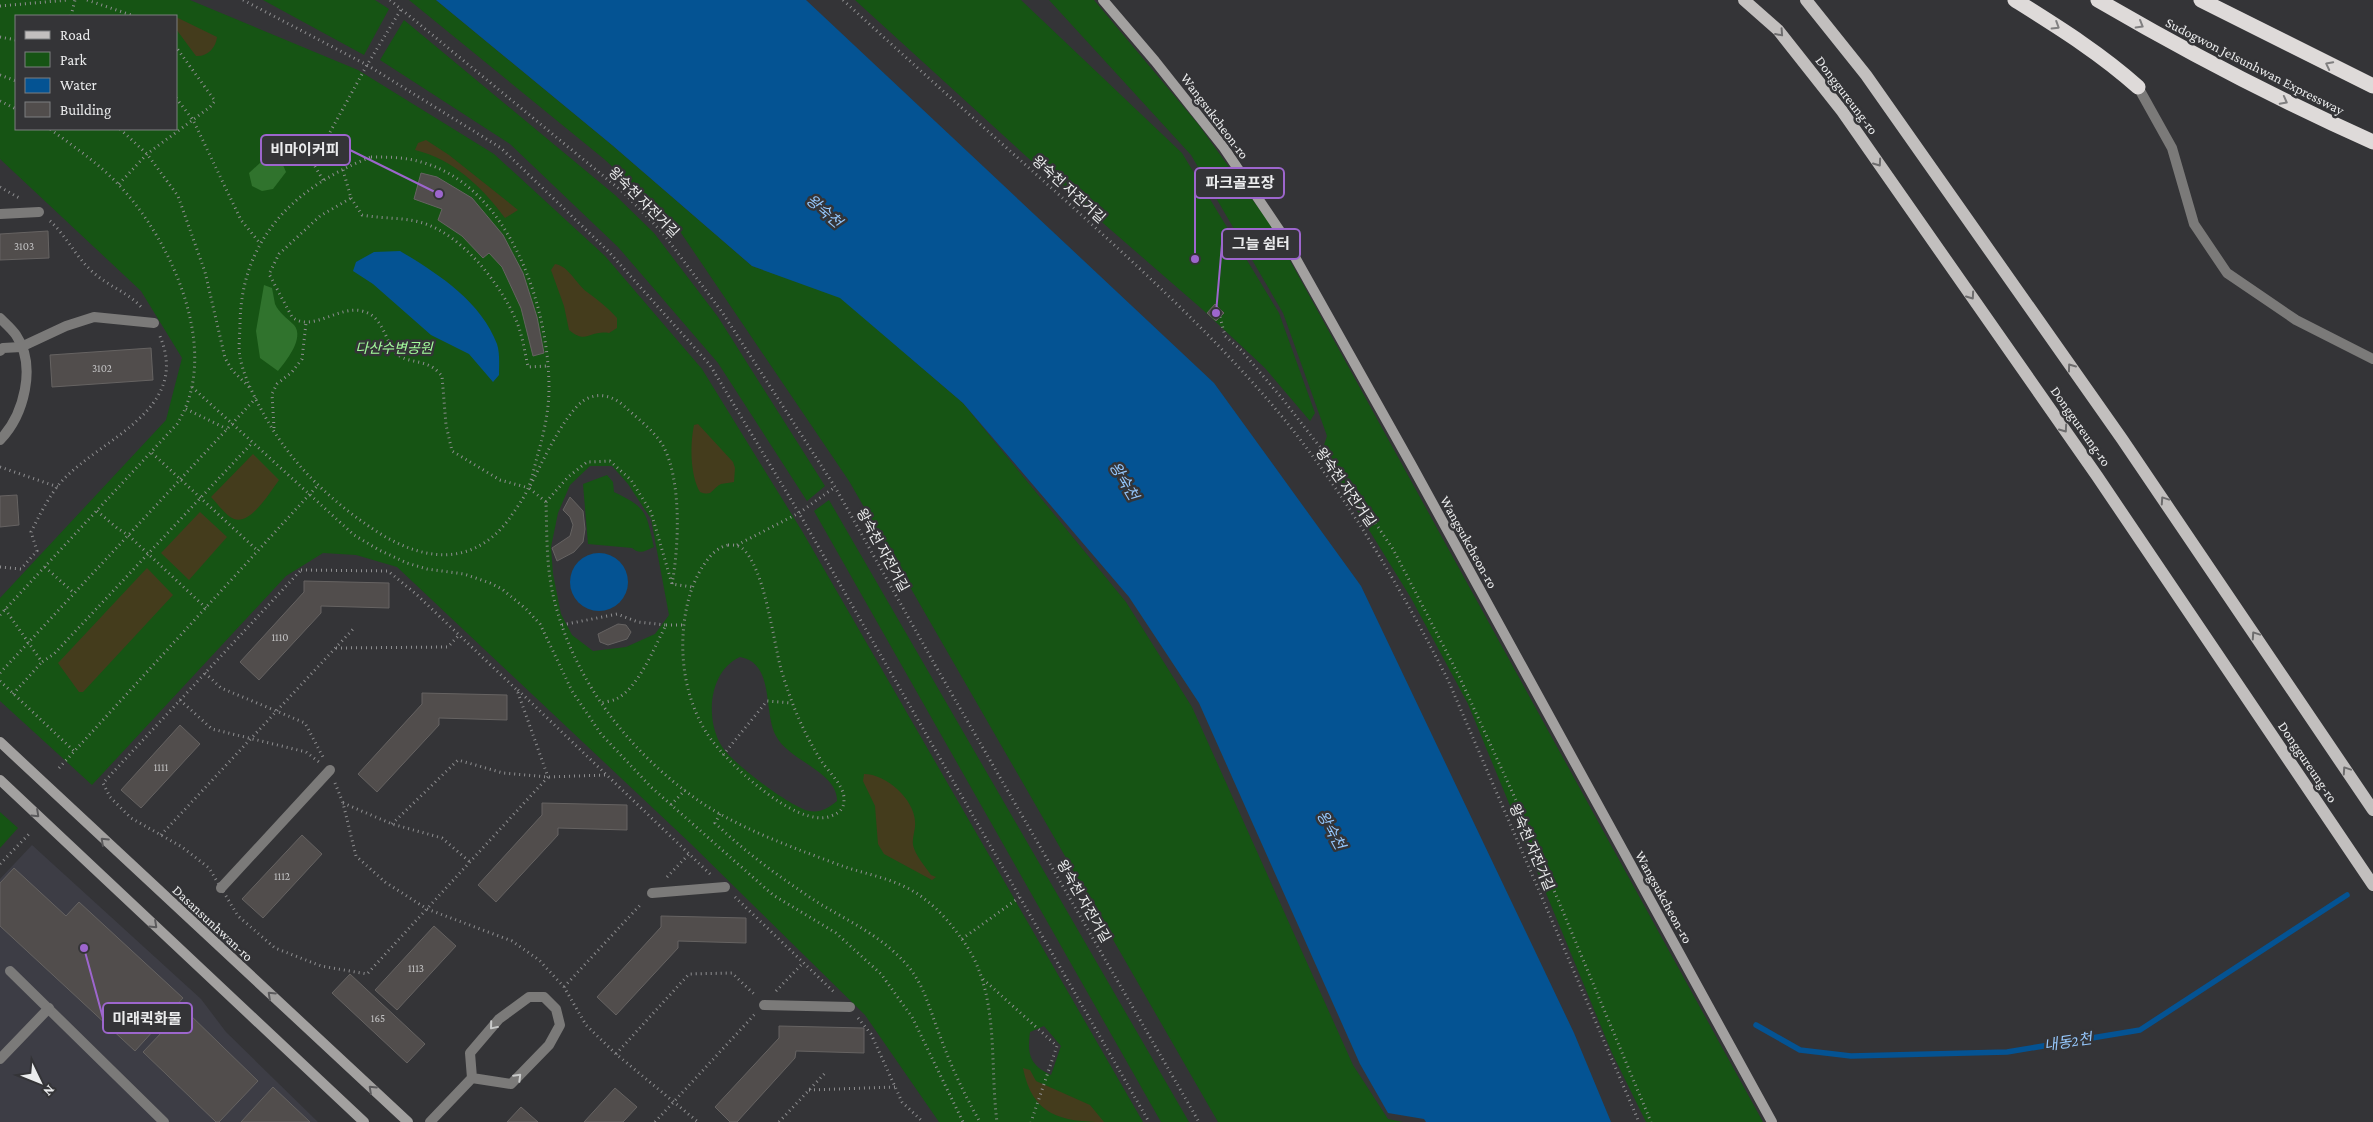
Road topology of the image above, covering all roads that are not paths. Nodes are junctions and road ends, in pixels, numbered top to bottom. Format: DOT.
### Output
graph roads {
  1 [pos="1103,0"];
  2 [pos="1744,0"];
  3 [pos="1806,0"];
  4 [pos="2015,0"];
  5 [pos="2098,0"];
  6 [pos="2201,0"];
  7 [pos="2373,86"];
  8 [pos="2138,87"];
  9 [pos="2373,142"];
  10 [pos="40,212"];
  11 [pos="0,214"];
  12 [pos="0,318"];
  13 [pos="154,323"];
  14 [pos="21,347"];
  15 [pos="0,351"];
  16 [pos="2373,359"];
  17 [pos="0,440"];
  18 [pos="0,742"];
  19 [pos="330,770"];
  20 [pos="0,780"];
  21 [pos="2373,810"];
  22 [pos="2373,885"];
  23 [pos="221,888"];
  24 [pos="725,888"];
  25 [pos="652,893"];
  26 [pos="10,971"];
  27 [pos="764,1004"];
  28 [pos="850,1007"];
  29 [pos="49,1008"];
  30 [pos="0,1059"];
  31 [pos="472,1078"];
  32 [pos="164,1122"];
  33 [pos="364,1122"];
  34 [pos="408,1122"];
  35 [pos="430,1122"];
  36 [pos="1772,1122"];
  1 -- 36 [label="street, Wangsukcheon-ro"];
  2 -- 22 [label="main road, Donggureung-ro, one-way"];
  21 -- 3 [label="main road, Donggureung-ro, one-way"];
  4 -- 8 [label="highway, one-way"];
  5 -- 9 [label="highway, Sudogwon Je1sunhwan Expressway, one-way"];
  7 -- 6 [label="highway, one-way"];
  8 -- 16 [label="street"];
  10 -- 11 [label="street"];
  12 -- 14 [label="street"];
  13 -- 14 [label="street"];
  14 -- 15 [label="street"];
  14 -- 17 [label="street"];
  34 -- 18 [label="street, Dasansunhwan-ro, one-way"];
  19 -- 23 [label="street"];
  20 -- 33 [label="street, one-way"];
  24 -- 25 [label="street"];
  26 -- 29 [label="street"];
  27 -- 28 [label="street"];
  29 -- 30 [label="street"];
  29 -- 32 [label="street"];
  31 -- 31 [label="street, one-way"];
  31 -- 35 [label="street"];
}
